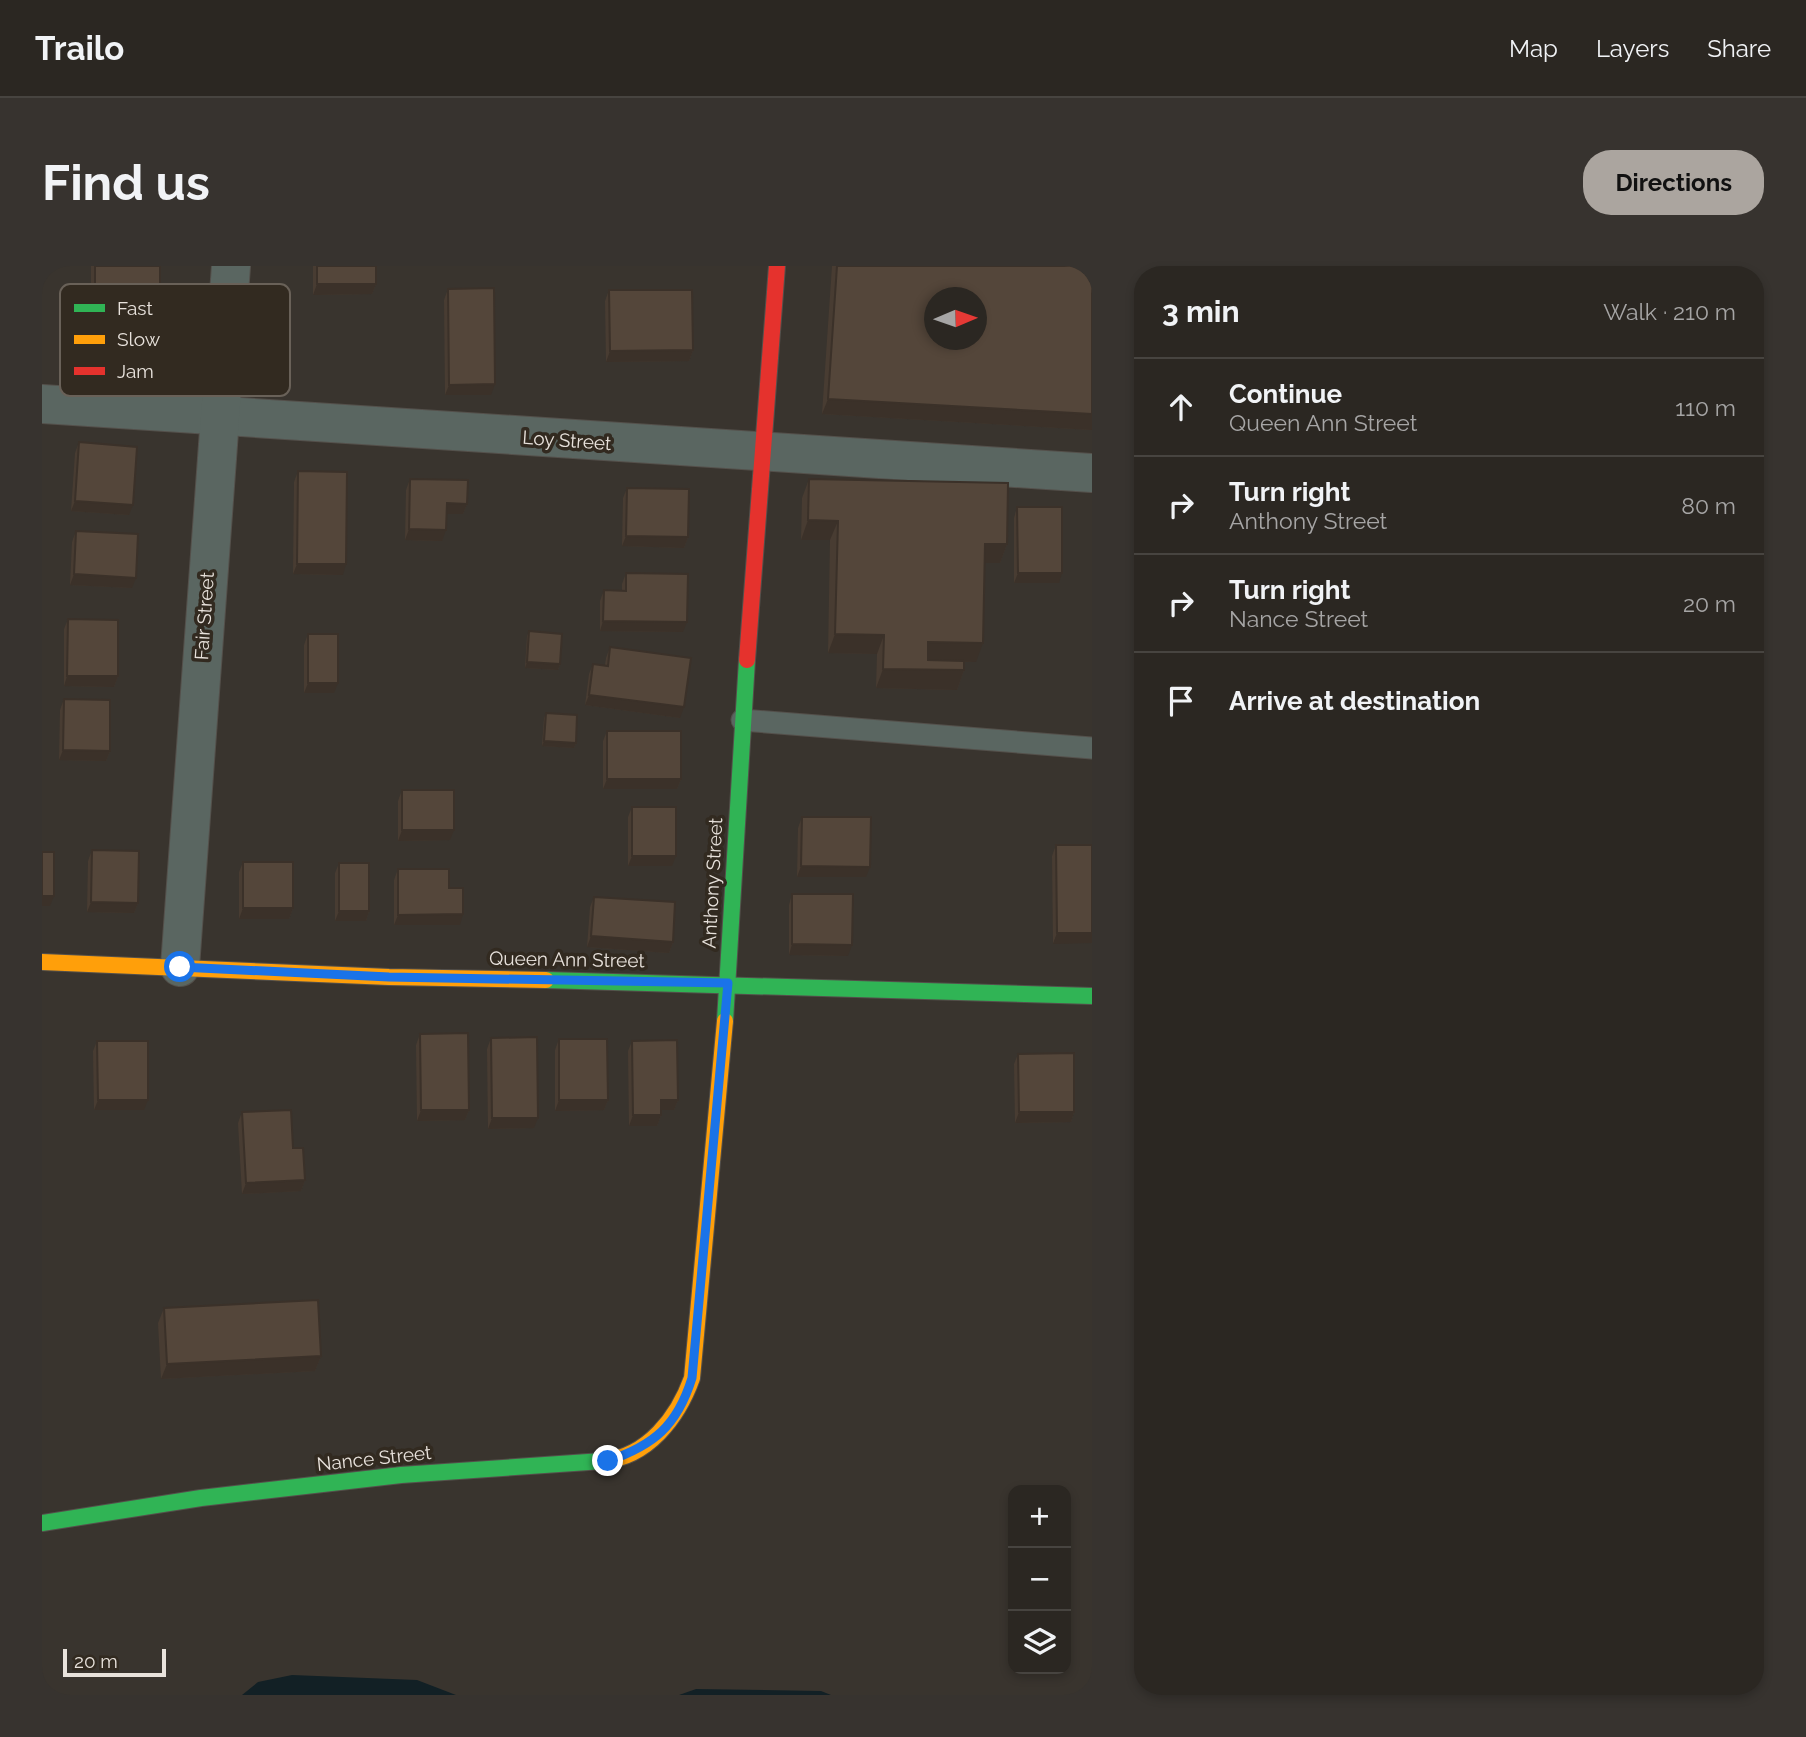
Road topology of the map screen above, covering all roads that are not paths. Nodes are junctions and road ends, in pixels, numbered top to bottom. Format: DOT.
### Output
graph roads {
  1 [pos="232,266"];
  2 [pos="776,266"];
  3 [pos="230,284"];
  4 [pos="220,396"];
  5 [pos="42,404"];
  6 [pos="218,417"];
  7 [pos="763,453"];
  8 [pos="1092,472"];
  9 [pos="742,720"];
  10 [pos="1092,748"];
  11 [pos="42,962"];
  12 [pos="180,967"];
  13 [pos="728,983"];
  14 [pos="1092,996"];
  15 [pos="686,1398"];
  16 [pos="42,1524"];
  1 -- 3 [label="street, Fair Street"];
  2 -- 7 [label="street, Anthony Street"];
  4 -- 6 [label="street, Fair Street"];
  5 -- 6 [label="street, Loy Street"];
  6 -- 7 [label="street, Loy Street"];
  6 -- 12 [label="street, Fair Street"];
  7 -- 8 [label="street, Loy Street"];
  7 -- 9 [label="street, Anthony Street"];
  9 -- 10 [label="lane"];
  9 -- 13 [label="street, Anthony Street"];
  11 -- 12 [label="street, Queen Ann Street"];
  12 -- 13 [label="street, Queen Ann Street"];
  13 -- 14 [label="street, Queen Ann Street"];
  13 -- 15 [label="street, Anthony Street"];
  15 -- 16 [label="street, Nance Street"];
}
